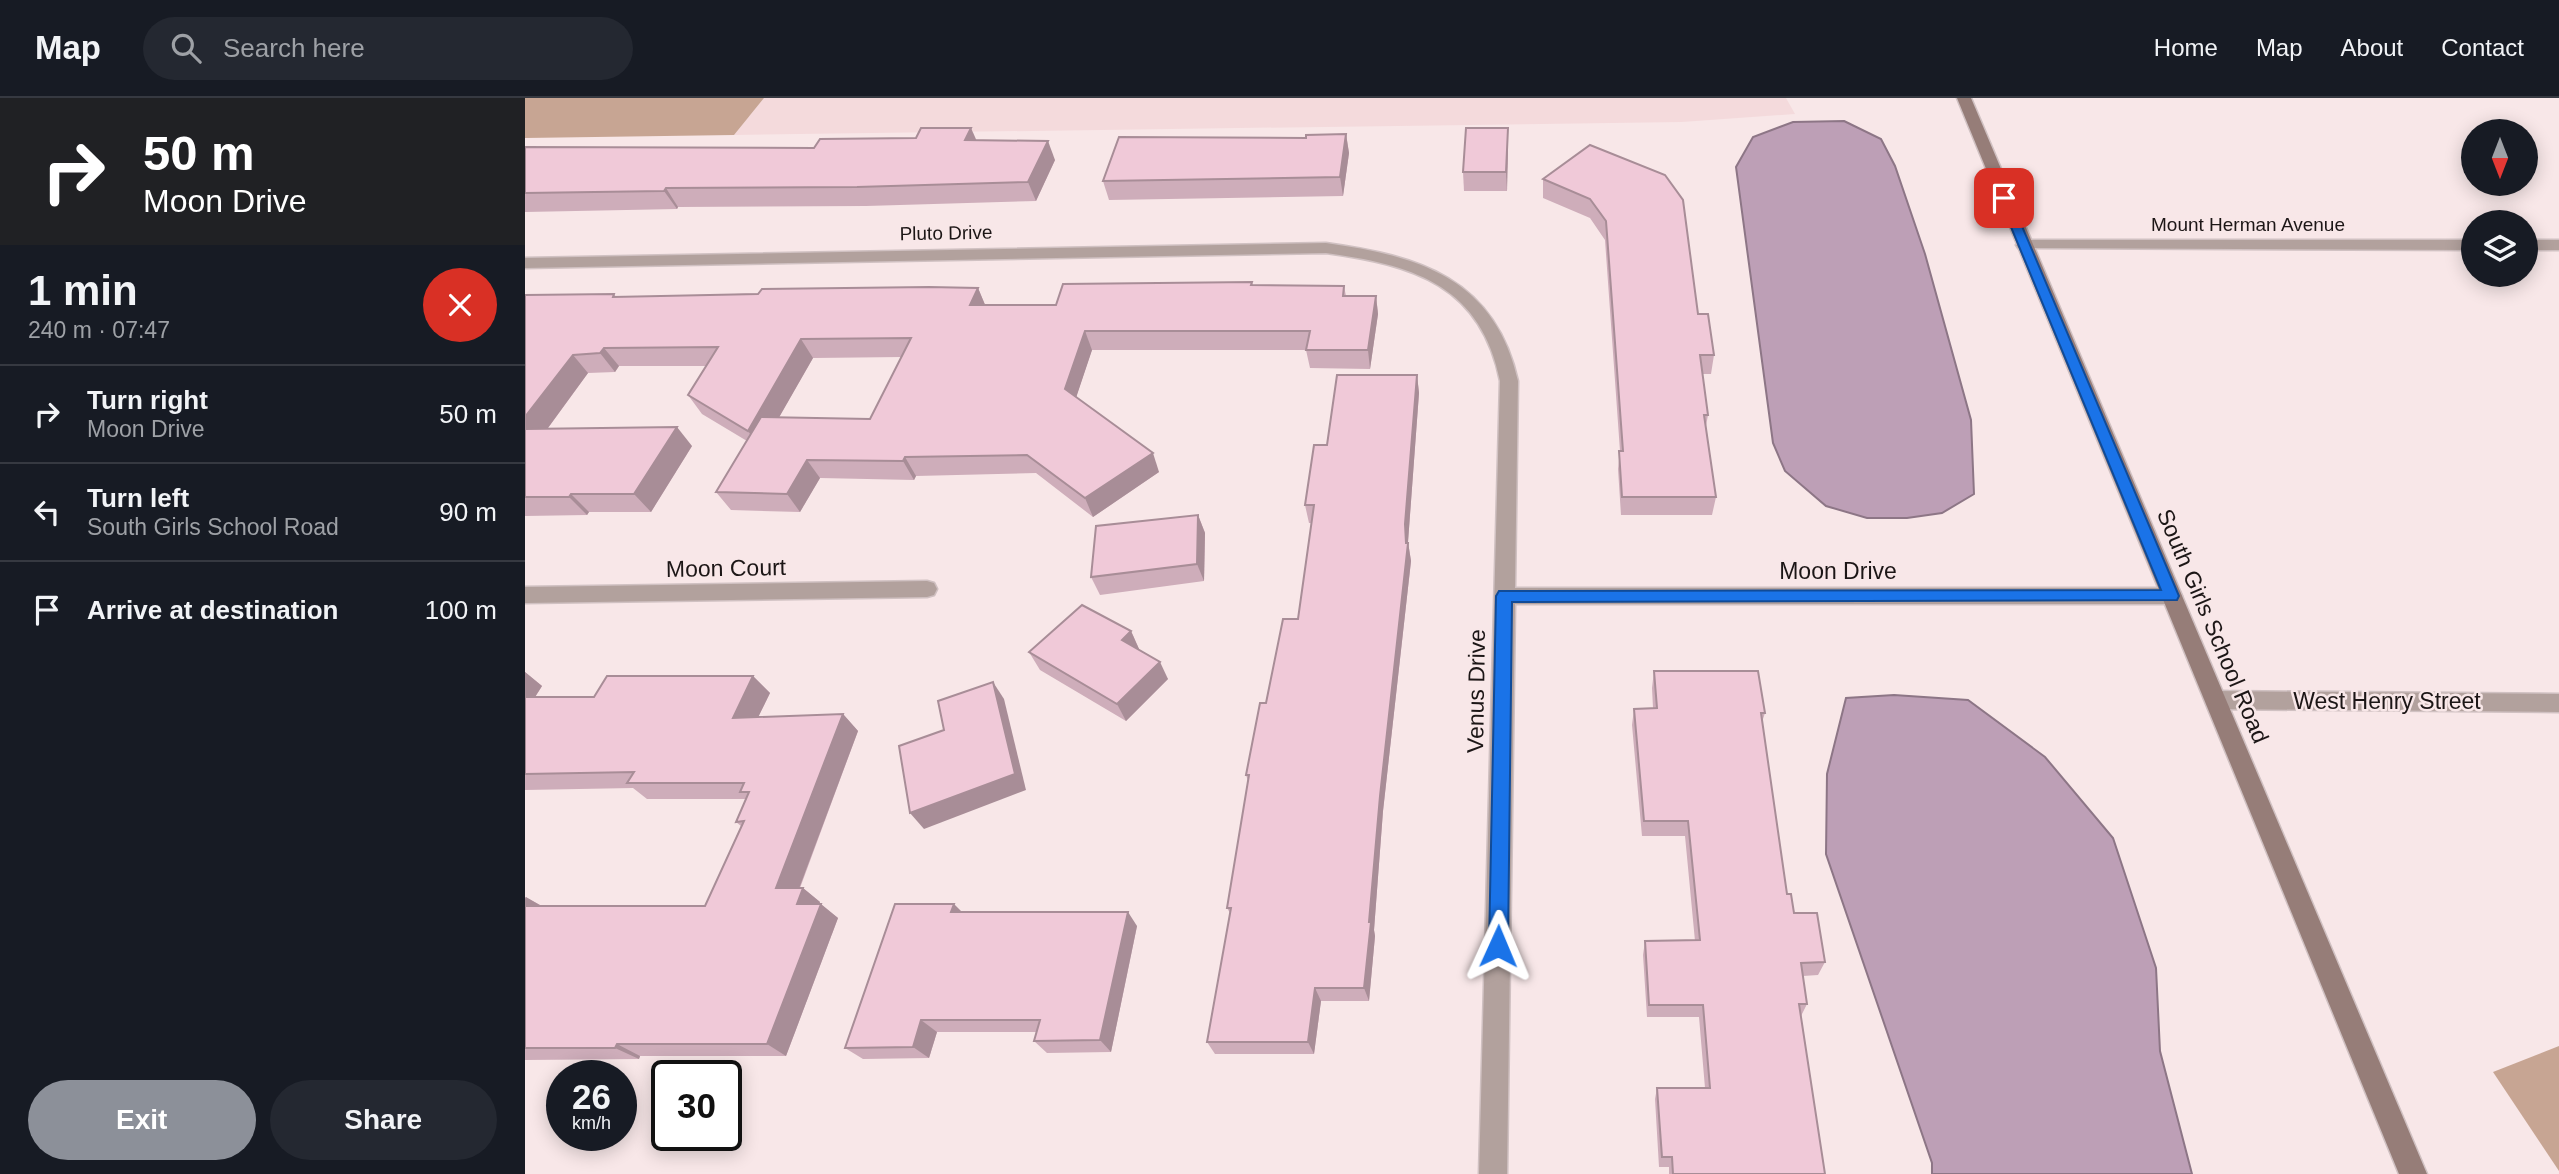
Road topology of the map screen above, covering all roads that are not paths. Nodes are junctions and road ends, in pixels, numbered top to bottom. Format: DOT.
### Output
graph roads {
  1 [pos="1964,98"];
  2 [pos="2024,245"];
  3 [pos="2461,245"];
  4 [pos="2538,245"];
  5 [pos="2559,245"];
  6 [pos="525,263"];
  7 [pos="1400,263"];
  8 [pos="927,589"];
  9 [pos="525,596"];
  10 [pos="1504,596"];
  11 [pos="2172,596"];
  12 [pos="2216,701"];
  13 [pos="2559,703"];
  14 [pos="1493,1174"];
  15 [pos="2413,1174"];
  1 -- 2 [label="main road, South Girls School Road"];
  2 -- 3 [label="street, Mount Herman Avenue"];
  2 -- 11 [label="main road, South Girls School Road"];
  4 -- 5 [label="street"];
  6 -- 7 [label="street, Pluto Drive"];
  7 -- 10 [label="street, Venus Drive"];
  8 -- 9 [label="street, Moon Court"];
  10 -- 11 [label="street, Moon Drive"];
  10 -- 14 [label="street, Venus Drive"];
  11 -- 12 [label="main road, South Girls School Road"];
  12 -- 13 [label="street, West Henry Street"];
  12 -- 15 [label="main road, South Girls School Road"];
}
